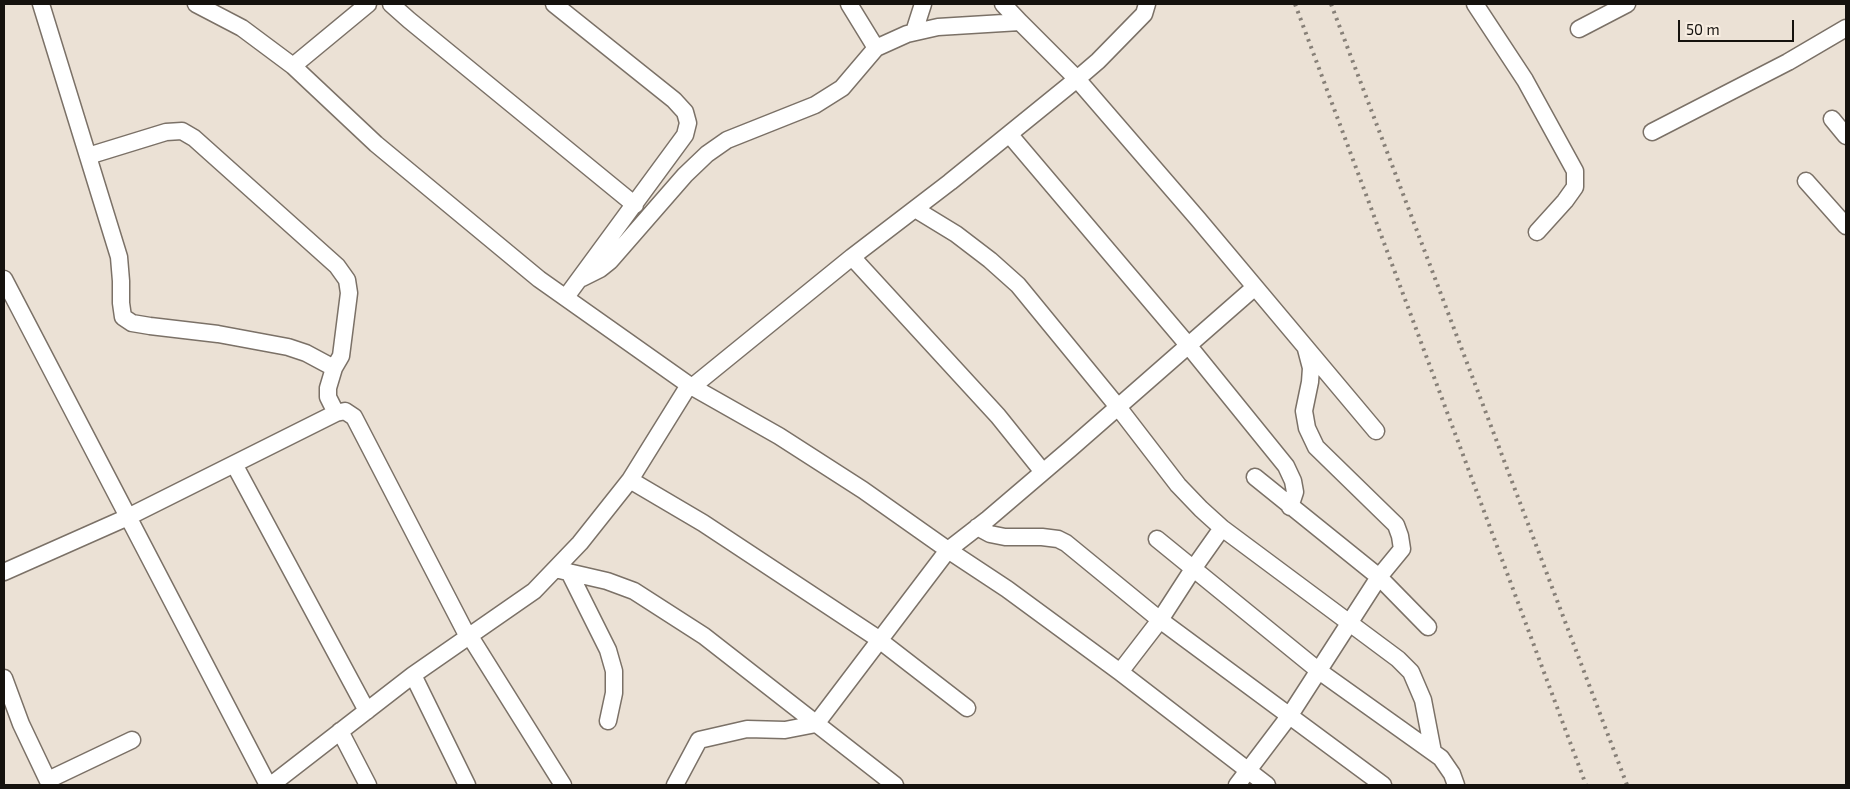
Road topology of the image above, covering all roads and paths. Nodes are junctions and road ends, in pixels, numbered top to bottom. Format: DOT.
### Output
graph roads {
  1 [pos="41,4"];
  2 [pos="196,4"];
  3 [pos="368,4"];
  4 [pos="391,4"];
  5 [pos="554,4"];
  6 [pos="849,4"];
  7 [pos="923,4"];
  8 [pos="1003,4"];
  9 [pos="1147,4"];
  10 [pos="1475,4"];
  11 [pos="1628,4"];
  12 [pos="1020,22"];
  13 [pos="1846,28"];
  14 [pos="1579,29"];
  15 [pos="914,32"];
  16 [pos="876,48"];
  17 [pos="293,66"];
  18 [pos="1077,79"];
  19 [pos="1832,119"];
  20 [pos="1652,132"];
  21 [pos="1009,134"];
  22 [pos="1846,136"];
  23 [pos="88,156"];
  24 [pos="1806,181"];
  25 [pos="635,205"];
  26 [pos="915,209"];
  27 [pos="1846,226"];
  28 [pos="1537,232"];
  29 [pos="852,257"];
  30 [pos="582,278"];
  31 [pos="5,286"];
  32 [pos="1255,286"];
  33 [pos="566,297"];
  34 [pos="1188,346"];
  35 [pos="1306,347"];
  36 [pos="334,368"];
  37 [pos="690,386"];
  38 [pos="1118,407"];
  39 [pos="336,413"];
  40 [pos="1376,431"];
  41 [pos="234,464"];
  42 [pos="1043,472"];
  43 [pos="1255,477"];
  44 [pos="630,480"];
  45 [pos="1290,507"];
  46 [pos="128,517"];
  47 [pos="978,527"];
  48 [pos="1222,528"];
  49 [pos="1157,539"];
  50 [pos="948,550"];
  51 [pos="1193,569"];
  52 [pos="562,570"];
  53 [pos="4,572"];
  54 [pos="1379,577"];
  55 [pos="1160,620"];
  56 [pos="1349,622"];
  57 [pos="1428,627"];
  58 [pos="468,637"];
  59 [pos="880,640"];
  60 [pos="1120,672"];
  61 [pos="1319,672"];
  62 [pos="413,675"];
  63 [pos="4,678"];
  64 [pos="967,708"];
  65 [pos="367,711"];
  66 [pos="1290,715"];
  67 [pos="608,721"];
  68 [pos="816,724"];
  69 [pos="340,732"];
  70 [pos="132,740"];
  71 [pos="1433,752"];
  72 [pos="1249,770"];
  73 [pos="49,783"];
  74 [pos="270,785"];
  75 [pos="368,785"];
  76 [pos="467,785"];
  77 [pos="564,785"];
  78 [pos="675,785"];
  79 [pos="894,785"];
  80 [pos="1237,785"];
  81 [pos="1267,785"];
  82 [pos="1383,785"];
  83 [pos="1456,785"];
  1 -- 23 [label="street"];
  2 -- 17 [label="street"];
  3 -- 17 [label="street"];
  4 -- 25 [label="street"];
  5 -- 25 [label="street"];
  6 -- 16 [label="street"];
  7 -- 15 [label="street"];
  8 -- 12 [label="street"];
  9 -- 18 [label="street"];
  10 -- 28 [label="street"];
  11 -- 14 [label="street"];
  12 -- 15 [label="street"];
  12 -- 18 [label="street"];
  13 -- 20 [label="street"];
  15 -- 16 [label="street"];
  16 -- 30 [label="street"];
  17 -- 33 [label="street"];
  18 -- 21 [label="street"];
  18 -- 32 [label="street"];
  19 -- 22 [label="street"];
  21 -- 26 [label="street"];
  21 -- 34 [label="street"];
  23 -- 36 [label="street"];
  23 -- 36 [label="street"];
  24 -- 27 [label="street"];
  25 -- 30 [label="street"];
  26 -- 29 [label="street"];
  26 -- 38 [label="street"];
  29 -- 37 [label="street"];
  29 -- 42 [label="street"];
  30 -- 33 [label="street"];
  31 -- 46 [label="street"];
  32 -- 34 [label="street"];
  32 -- 35 [label="street"];
  33 -- 37 [label="street"];
  34 -- 38 [label="street"];
  34 -- 45 [label="street"];
  35 -- 40 [label="street"];
  35 -- 54 [label="street"];
  36 -- 39 [label="street"];
  37 -- 44 [label="street"];
  37 -- 50 [label="street"];
  38 -- 42 [label="street"];
  38 -- 48 [label="street"];
  39 -- 41 [label="street"];
  39 -- 58 [label="street"];
  41 -- 46 [label="street"];
  41 -- 65 [label="street"];
  42 -- 47 [label="street"];
  43 -- 45 [label="street"];
  44 -- 52 [label="street"];
  44 -- 59 [label="street"];
  45 -- 54 [label="street"];
  46 -- 53 [label="street"];
  46 -- 74 [label="street"];
  47 -- 50 [label="street"];
  47 -- 55 [label="street"];
  48 -- 51 [label="street"];
  48 -- 56 [label="street"];
  49 -- 51 [label="street"];
  50 -- 59 [label="street"];
  50 -- 60 [label="street"];
  51 -- 55 [label="street"];
  51 -- 61 [label="street"];
  52 -- 58 [label="street"];
  52 -- 67 [label="street"];
  52 -- 68 [label="street"];
  54 -- 56 [label="street"];
  54 -- 57 [label="street"];
  55 -- 60 [label="street"];
  55 -- 66 [label="street"];
  56 -- 61 [label="street"];
  56 -- 71 [label="street"];
  58 -- 62 [label="street"];
  58 -- 77 [label="street"];
  59 -- 64 [label="street"];
  59 -- 68 [label="street"];
  60 -- 72 [label="street"];
  61 -- 66 [label="street"];
  61 -- 71 [label="street"];
  62 -- 65 [label="street"];
  62 -- 76 [label="street"];
  63 -- 73 [label="street"];
  65 -- 69 [label="street"];
  66 -- 72 [label="street"];
  66 -- 82 [label="street"];
  68 -- 78 [label="street"];
  68 -- 79 [label="street"];
  69 -- 74 [label="street"];
  69 -- 75 [label="street"];
  70 -- 73 [label="street"];
  71 -- 83 [label="street"];
  72 -- 80 [label="street"];
  72 -- 81 [label="street"];
}
